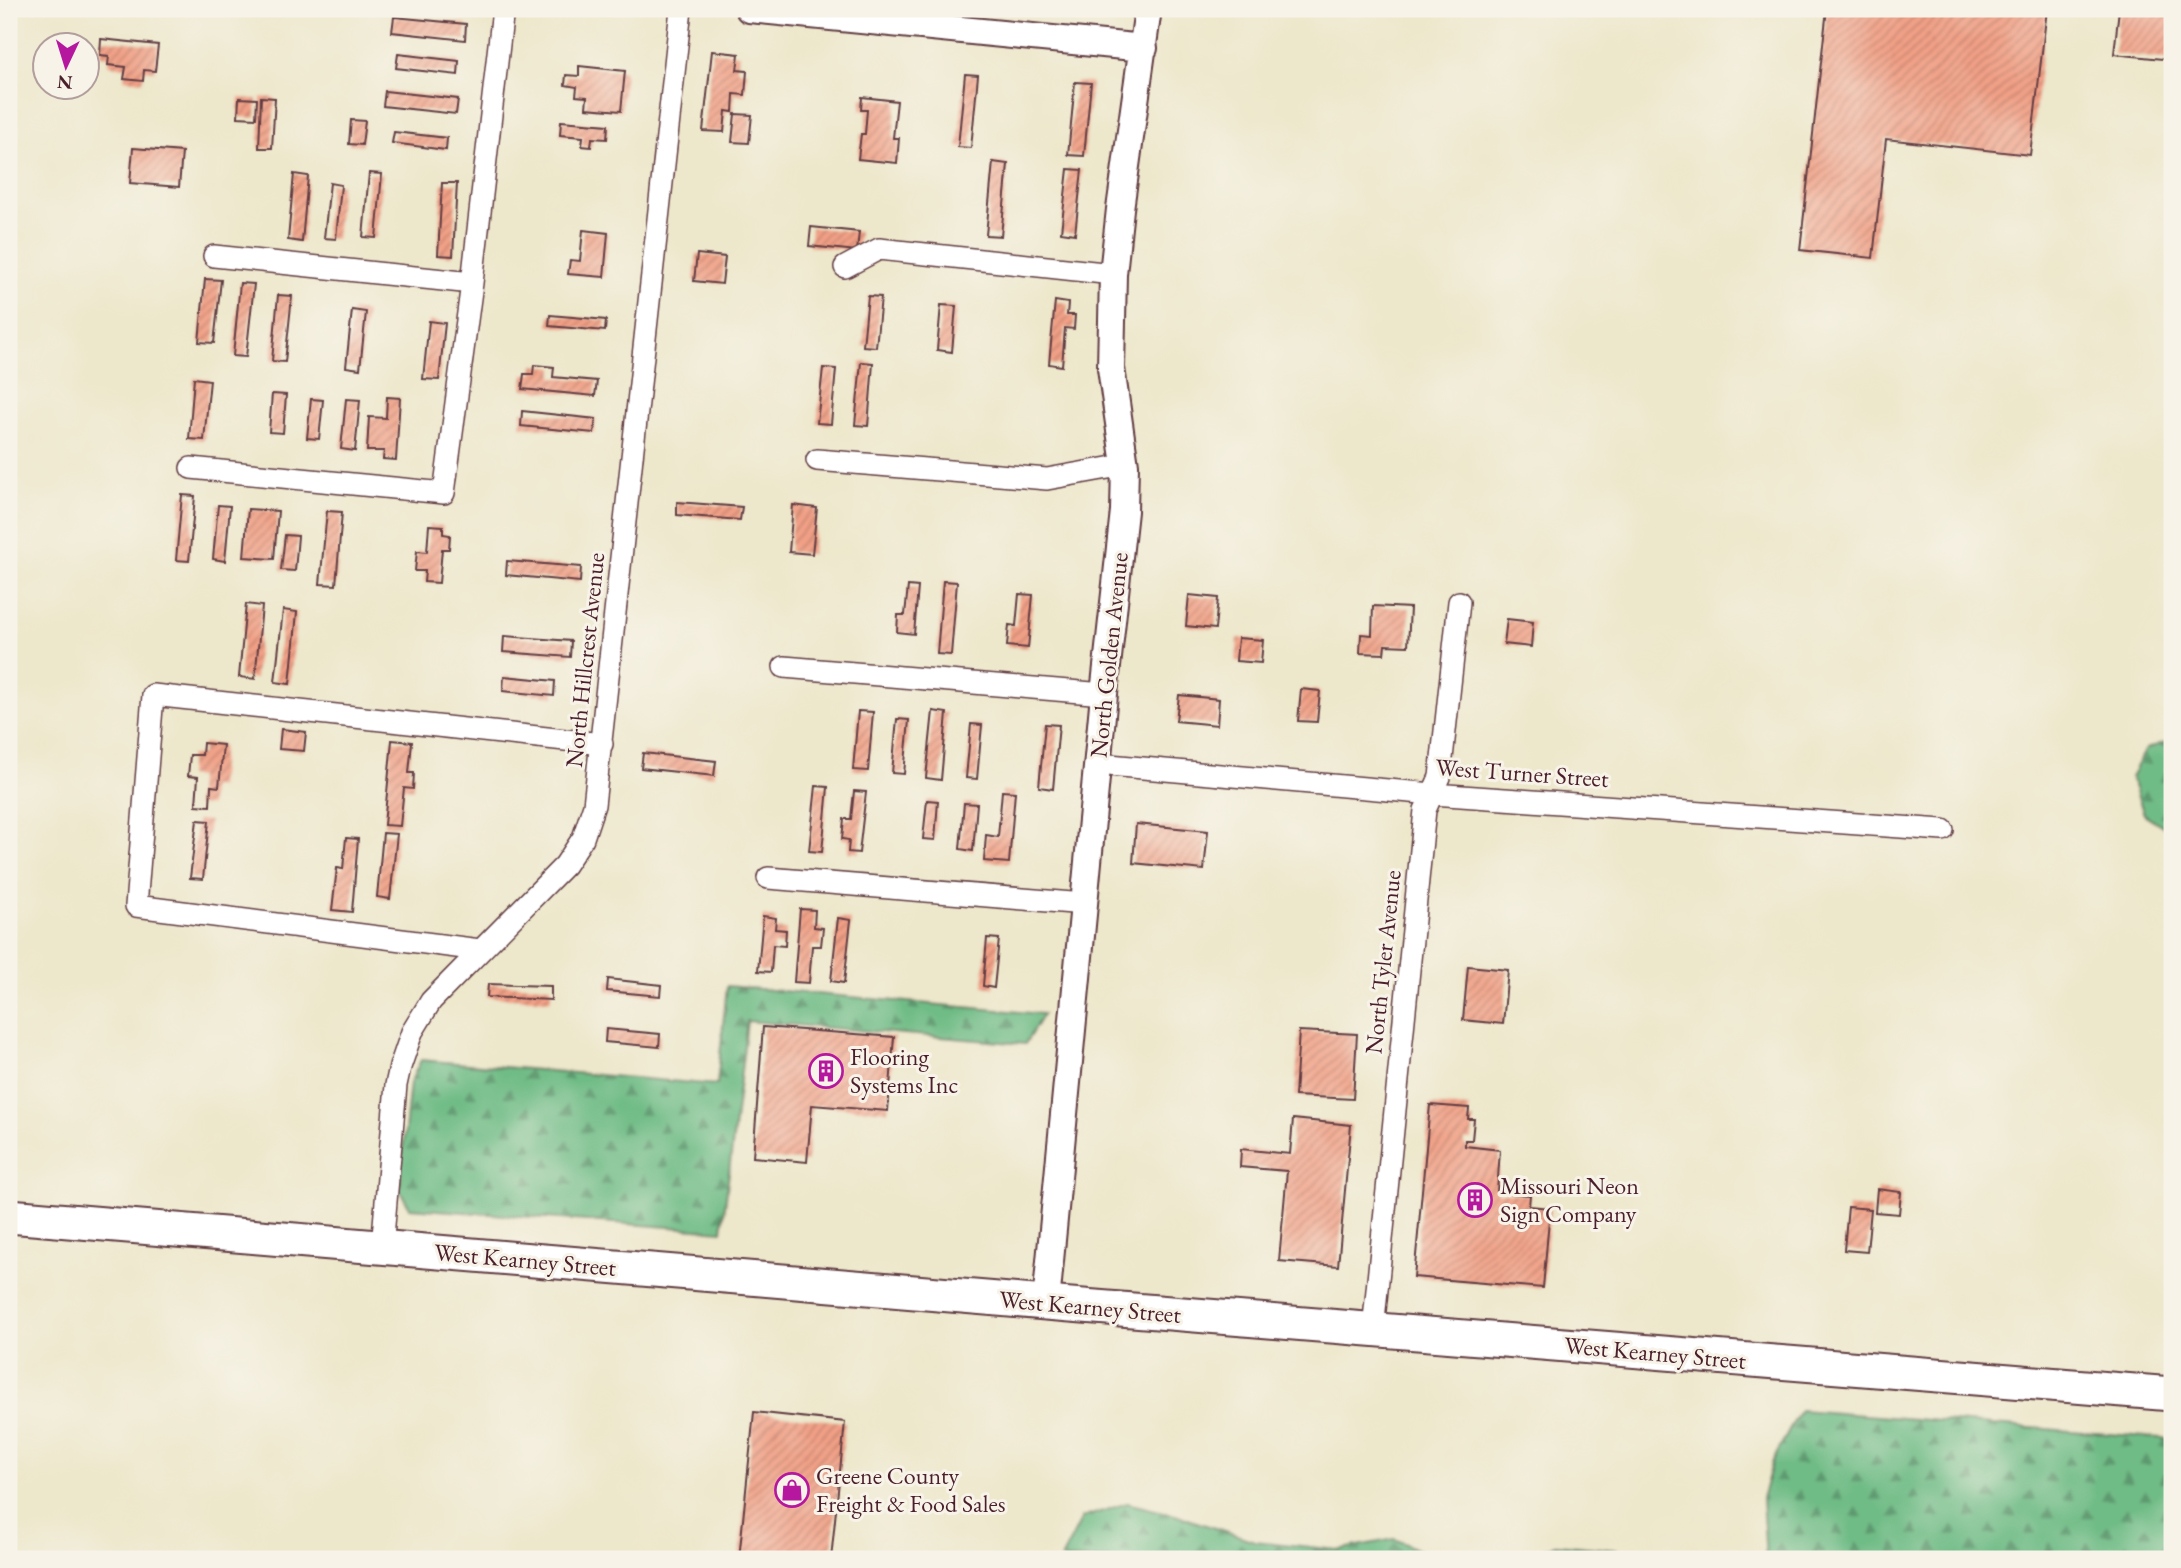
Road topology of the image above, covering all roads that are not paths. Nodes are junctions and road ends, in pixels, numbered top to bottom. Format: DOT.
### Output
graph roads {
  1 [pos="502,9"];
  2 [pos="681,9"];
  3 [pos="749,9"];
  4 [pos="1148,9"];
  5 [pos="1144,48"];
  6 [pos="214,256"];
  7 [pos="845,267"];
  8 [pos="1113,274"];
  9 [pos="472,284"];
  10 [pos="817,460"];
  11 [pos="1125,465"];
  12 [pos="191,468"];
  13 [pos="1459,602"];
  14 [pos="784,667"];
  15 [pos="1104,694"];
  16 [pos="602,744"];
  17 [pos="1098,764"];
  18 [pos="1433,794"];
  19 [pos="1943,830"];
  20 [pos="768,878"];
  21 [pos="1085,904"];
  22 [pos="480,950"];
  23 [pos="9,1216"];
  24 [pos="382,1248"];
  25 [pos="1046,1303"];
  26 [pos="1373,1330"];
  27 [pos="2172,1394"];
  1 -- 9 [label="street"];
  2 -- 16 [label="street, North Hillcrest Avenue"];
  3 -- 5 [label="street"];
  4 -- 5 [label="street, North Golden Avenue"];
  5 -- 8 [label="street, North Golden Avenue"];
  6 -- 9 [label="street"];
  7 -- 8 [label="street"];
  8 -- 11 [label="street, North Golden Avenue"];
  9 -- 12 [label="street"];
  10 -- 11 [label="street"];
  11 -- 15 [label="street, North Golden Avenue"];
  13 -- 18 [label="street, North Tyler Avenue"];
  14 -- 15 [label="street"];
  15 -- 17 [label="street, North Golden Avenue"];
  16 -- 22 [label="street, North Hillcrest Avenue"];
  16 -- 22 [label="street"];
  17 -- 18 [label="street, West Turner Street"];
  17 -- 21 [label="street, North Golden Avenue"];
  18 -- 19 [label="street, West Turner Street"];
  18 -- 26 [label="street, North Tyler Avenue"];
  20 -- 21 [label="street"];
  21 -- 25 [label="street, North Golden Avenue"];
  22 -- 24 [label="street, North Hillcrest Avenue"];
  23 -- 24 [label="main road, West Kearney Street"];
  24 -- 25 [label="main road, West Kearney Street"];
  25 -- 26 [label="main road, West Kearney Street"];
  26 -- 27 [label="main road, West Kearney Street"];
}
